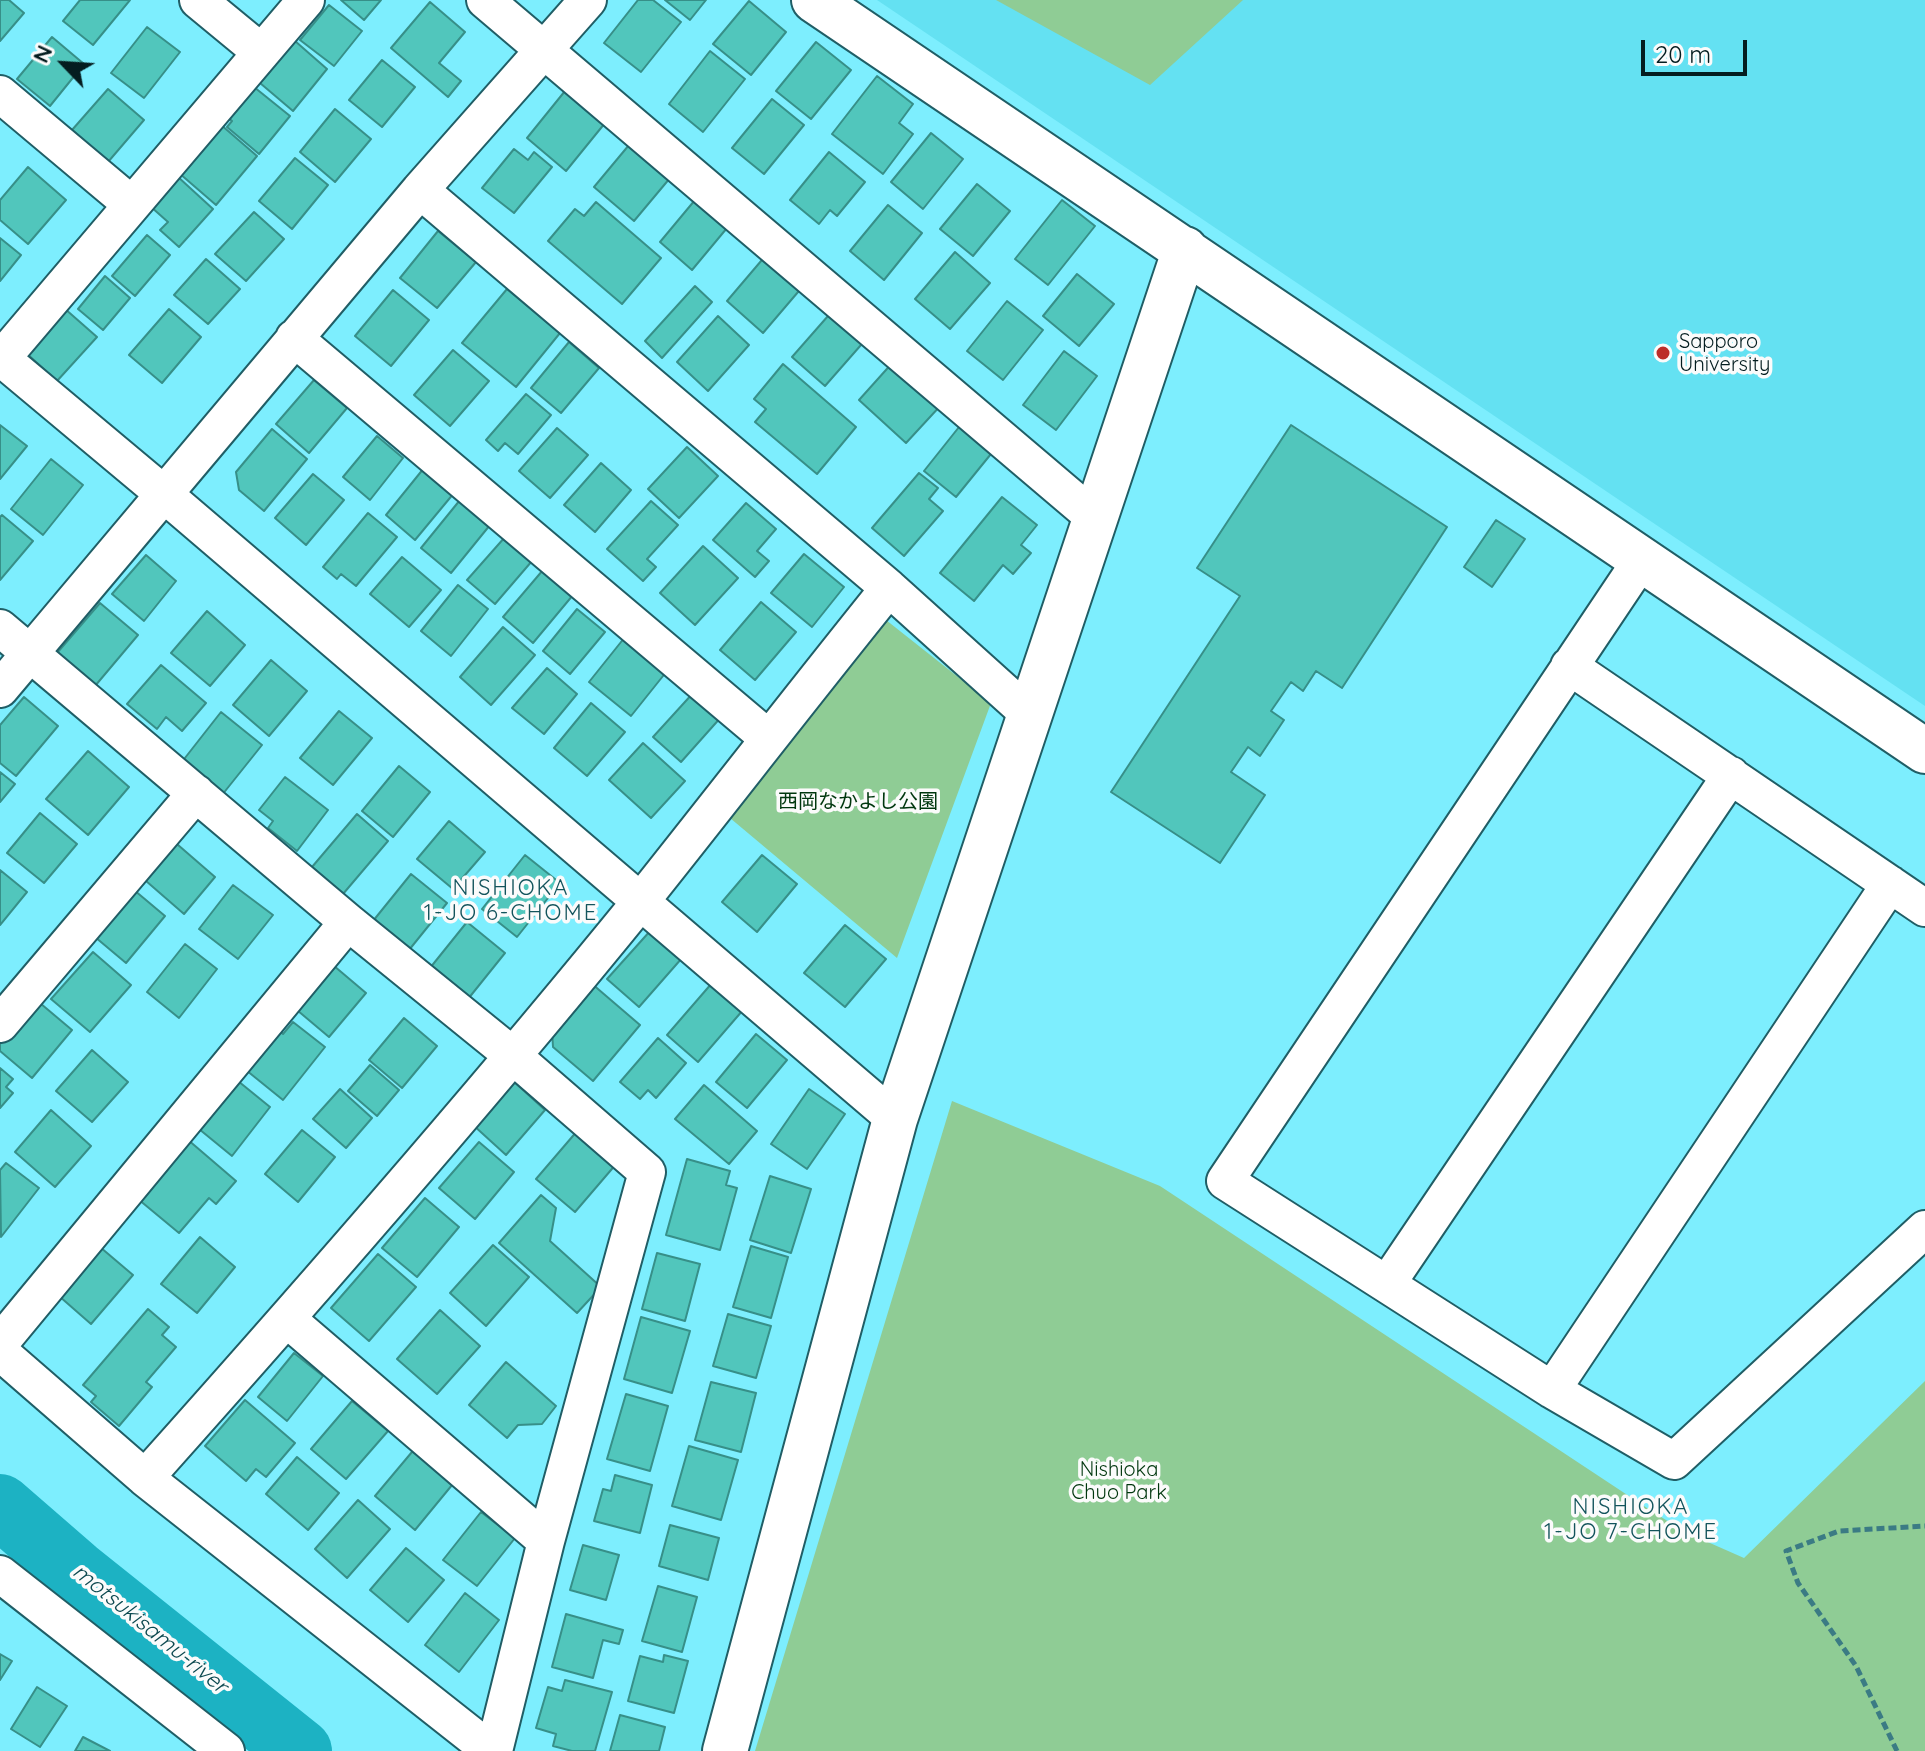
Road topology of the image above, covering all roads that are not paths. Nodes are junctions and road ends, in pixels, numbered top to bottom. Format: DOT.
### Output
graph roads {
  1 [pos="198,0"];
  2 [pos="306,0"];
  3 [pos="485,0"];
  4 [pos="588,0"];
  5 [pos="814,0"];
  6 [pos="545,51"];
  7 [pos="261,52"];
  8 [pos="0,94"];
  9 [pos="420,190"];
  10 [pos="131,204"];
  11 [pos="1185,249"];
  12 [pos="294,338"];
  13 [pos="1,358"];
  14 [pos="165,495"];
  15 [pos="1096,519"];
  16 [pos="1642,559"];
  17 [pos="889,588"];
  18 [pos="0,628"];
  19 [pos="30,654"];
  20 [pos="1569,666"];
  21 [pos="0,689"];
  22 [pos="1030,715"];
  23 [pos="768,738"];
  24 [pos="1925,751"];
  25 [pos="1731,775"];
  26 [pos="196,793"];
  27 [pos="1890,884"];
  28 [pos="641,900"];
  29 [pos="1925,908"];
  30 [pos="348,922"];
  31 [pos="0,1024"];
  32 [pos="512,1055"];
  33 [pos="895,1119"];
  34 [pos="1925,1229"];
  35 [pos="1387,1284"];
  36 [pos="287,1319"];
  37 [pos="0,1343"];
  38 [pos="0,1352"];
  39 [pos="1552,1390"];
  40 [pos="145,1478"];
  41 [pos="546,1541"];
  42 [pos="0,1574"];
  43 [pos="226,1751"];
  44 [pos="492,1751"];
  45 [pos="725,1751"];
  1 -- 7 [label="street"];
  2 -- 7 [label="street"];
  3 -- 6 [label="street"];
  4 -- 6 [label="street"];
  5 -- 11 [label="street"];
  6 -- 9 [label="street"];
  6 -- 15 [label="street"];
  7 -- 10 [label="street"];
  8 -- 10 [label="street"];
  9 -- 12 [label="street"];
  9 -- 17 [label="street"];
  10 -- 13 [label="street"];
  11 -- 15 [label="street"];
  11 -- 16 [label="street"];
  12 -- 14 [label="street"];
  12 -- 23 [label="street"];
  13 -- 14 [label="street"];
  14 -- 19 [label="street"];
  14 -- 28 [label="street"];
  15 -- 22 [label="street"];
  16 -- 20 [label="street"];
  16 -- 24 [label="street"];
  17 -- 22 [label="street"];
  17 -- 23 [label="street"];
  18 -- 19 [label="street"];
  19 -- 21 [label="street"];
  19 -- 26 [label="street"];
  20 -- 25 [label="street"];
  20 -- 35 [label="street"];
  22 -- 33 [label="street"];
  23 -- 28 [label="street"];
  25 -- 27 [label="street"];
  25 -- 35 [label="street"];
  26 -- 30 [label="street"];
  26 -- 31 [label="street"];
  27 -- 29 [label="street"];
  27 -- 39 [label="street"];
  28 -- 32 [label="street"];
  28 -- 33 [label="street"];
  30 -- 32 [label="street"];
  30 -- 37 [label="street"];
  32 -- 36 [label="street"];
  32 -- 41 [label="street"];
  33 -- 45 [label="street"];
  34 -- 39 [label="street"];
  35 -- 39 [label="street"];
  36 -- 40 [label="street"];
  36 -- 41 [label="street"];
  38 -- 40 [label="street"];
  40 -- 44 [label="street"];
  41 -- 44 [label="street"];
  42 -- 43 [label="street"];
}
